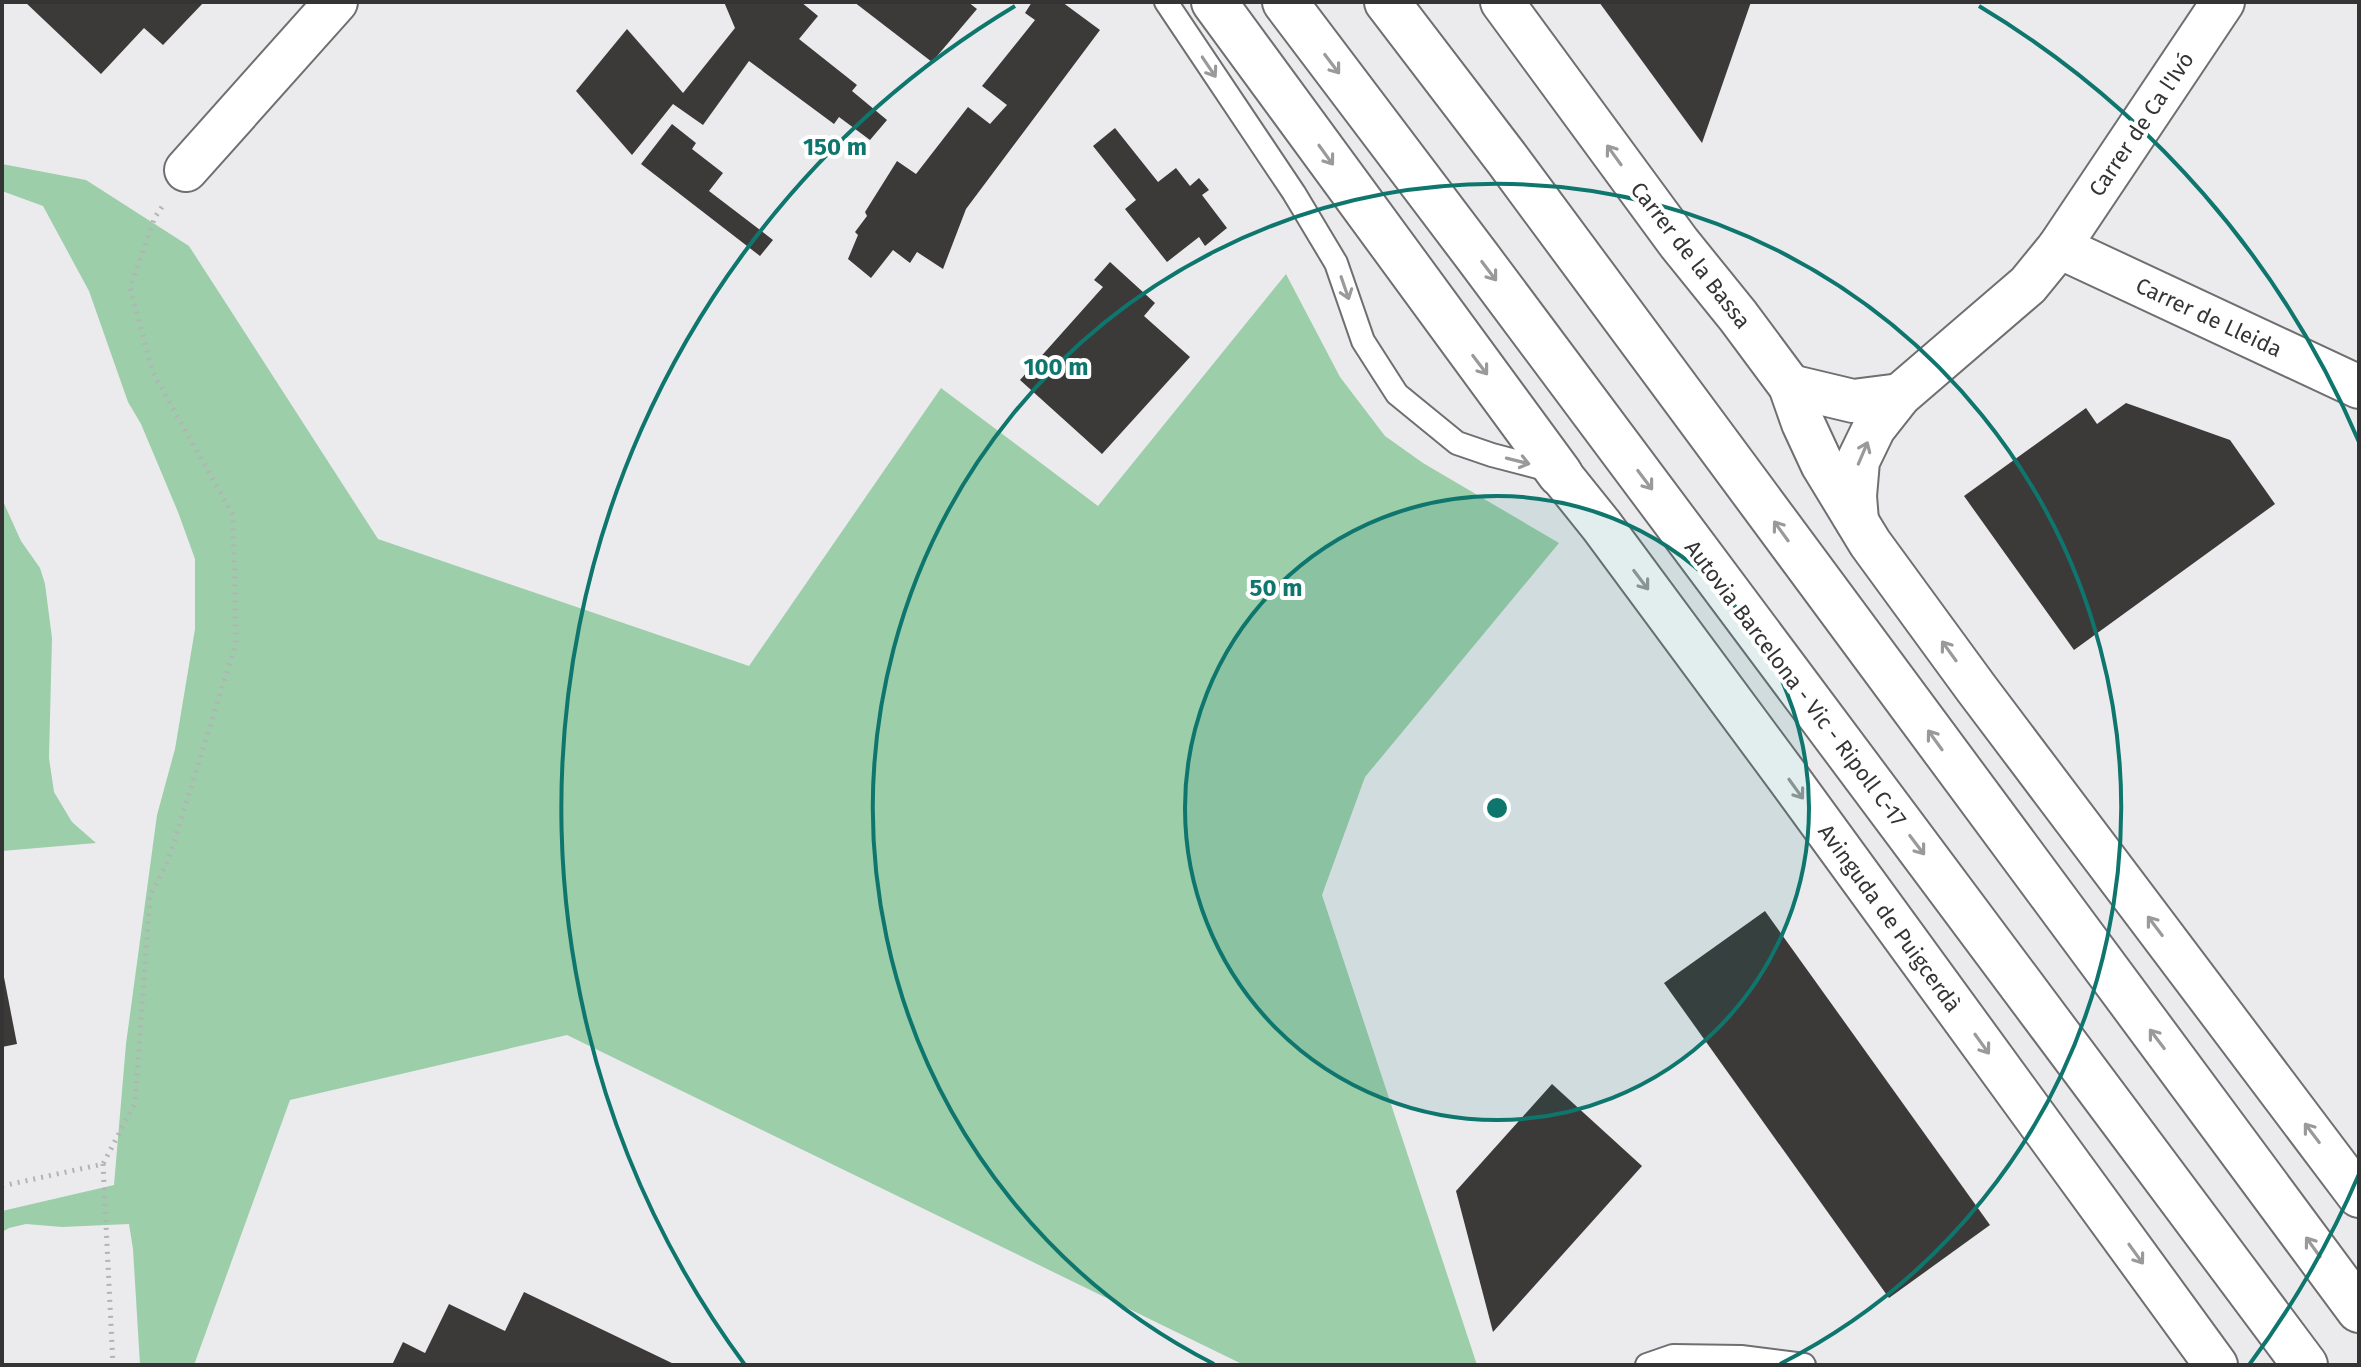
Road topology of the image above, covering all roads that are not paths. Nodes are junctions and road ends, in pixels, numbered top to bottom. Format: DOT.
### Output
graph roads {
  1 [pos="336,2"];
  2 [pos="1166,2"];
  3 [pos="1214,2"];
  4 [pos="1285,2"];
  5 [pos="1387,2"];
  6 [pos="1417,2"];
  7 [pos="1502,2"];
  8 [pos="2223,2"];
  9 [pos="1507,159"];
  10 [pos="186,170"];
  11 [pos="2059,247"];
  12 [pos="1790,386"];
  13 [pos="2359,387"];
  14 [pos="1900,395"];
  15 [pos="1560,474"];
  16 [pos="1857,521"];
  17 [pos="2359,1196"];
  18 [pos="2359,1310"];
  19 [pos="1647,1365"];
  20 [pos="1804,1365"];
  21 [pos="2216,1365"];
  22 [pos="2305,1365"];
  1 -- 10 [label="street"];
  2 -- 15 [label="lane, one-way"];
  3 -- 15 [label="highway, one-way"];
  4 -- 22 [label="highway, Autovia Barcelona - Vic - Ripoll C-17, one-way"];
  5 -- 9 [label="highway"];
  6 -- 9 [label="highway"];
  12 -- 7 [label="street, Carrer de la Bassa, one-way"];
  8 -- 11 [label="street, Carrer de Ca l'Ivó"];
  18 -- 9 [label="highway, one-way"];
  11 -- 13 [label="street, Carrer de Lleida"];
  11 -- 14 [label="street, Carrer de Ca l'Ivó"];
  12 -- 14 [label="street"];
  12 -- 16 [label="street, Carrer de la Bassa"];
  16 -- 14 [label="street, one-way"];
  15 -- 21 [label="street, Avinguda de Puigcerdà, one-way"];
  17 -- 16 [label="street, one-way"];
  19 -- 20 [label="lane"];
}
